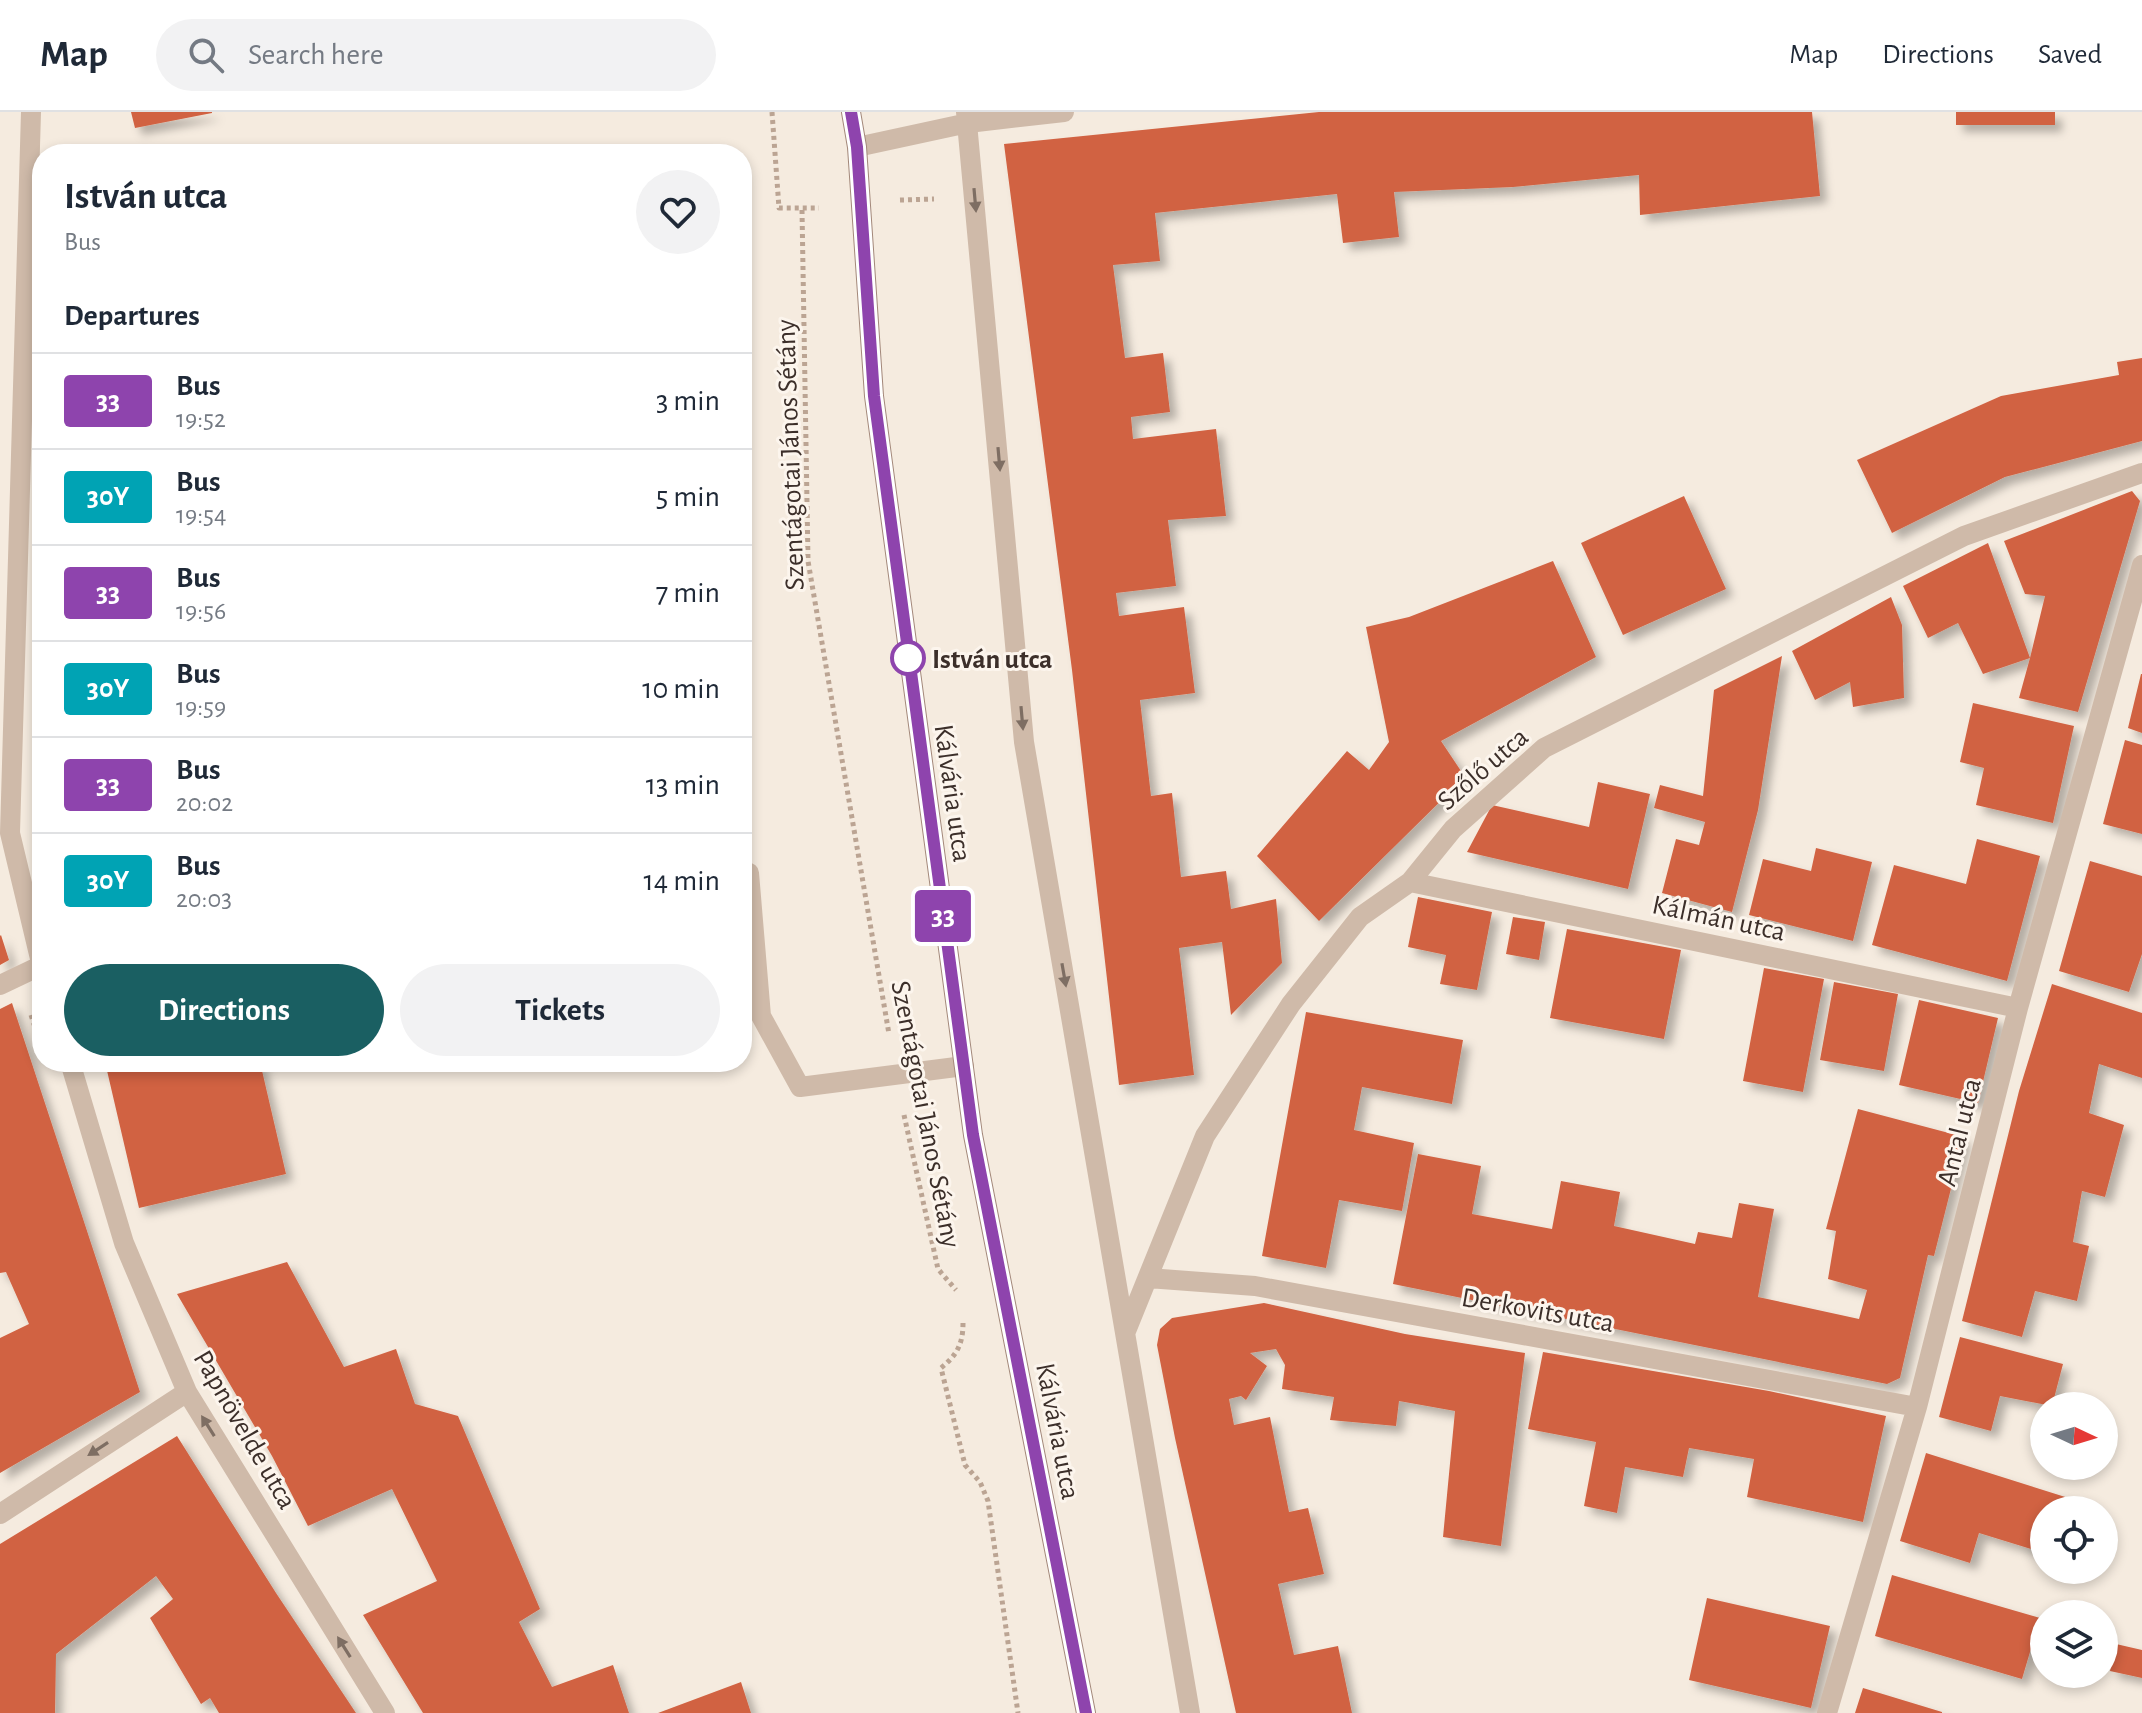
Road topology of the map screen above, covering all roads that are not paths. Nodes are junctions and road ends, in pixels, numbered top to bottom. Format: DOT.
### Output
graph roads {
  1 [pos="31,112"];
  2 [pos="851,112"];
  3 [pos="1064,112"];
  4 [pos="967,117"];
  5 [pos="857,147"];
  6 [pos="2142,473"];
  7 [pos="2142,565"];
  8 [pos="5,825"];
  9 [pos="1410,882"];
  10 [pos="752,909"];
  11 [pos="32,928"];
  12 [pos="32,971"];
  13 [pos="0,985"];
  14 [pos="2018,1008"];
  15 [pos="964,1066"];
  16 [pos="73,1072"];
  17 [pos="1148,1278"];
  18 [pos="1126,1331"];
  19 [pos="187,1392"];
  20 [pos="1917,1407"];
  21 [pos="0,1514"];
  22 [pos="385,1713"];
  23 [pos="1086,1713"];
  24 [pos="1190,1713"];
  25 [pos="1827,1713"];
  1 -- 8 [label="street"];
  2 -- 5 [label="street, Kálvária utca"];
  3 -- 4 [label="street"];
  4 -- 5 [label="street"];
  4 -- 18 [label="street, one-way"];
  5 -- 15 [label="street, Kálvária utca"];
  6 -- 9 [label="street, Szőlő utca"];
  7 -- 14 [label="street, Antal utca"];
  8 -- 11 [label="street"];
  9 -- 14 [label="street, Kálmán utca"];
  9 -- 17 [label="street, Szőlő utca"];
  10 -- 15 [label="street"];
  12 -- 13 [label="street"];
  14 -- 20 [label="street, Antal utca"];
  15 -- 23 [label="street, Kálvária utca"];
  16 -- 19 [label="street, Papnövelde utca"];
  17 -- 18 [label="street, Szőlő utca"];
  17 -- 20 [label="street, Derkovits utca"];
  18 -- 24 [label="street"];
  19 -- 21 [label="street, one-way"];
  22 -- 19 [label="street, Papnövelde utca, one-way"];
  20 -- 25 [label="street, Antal utca"];
}
